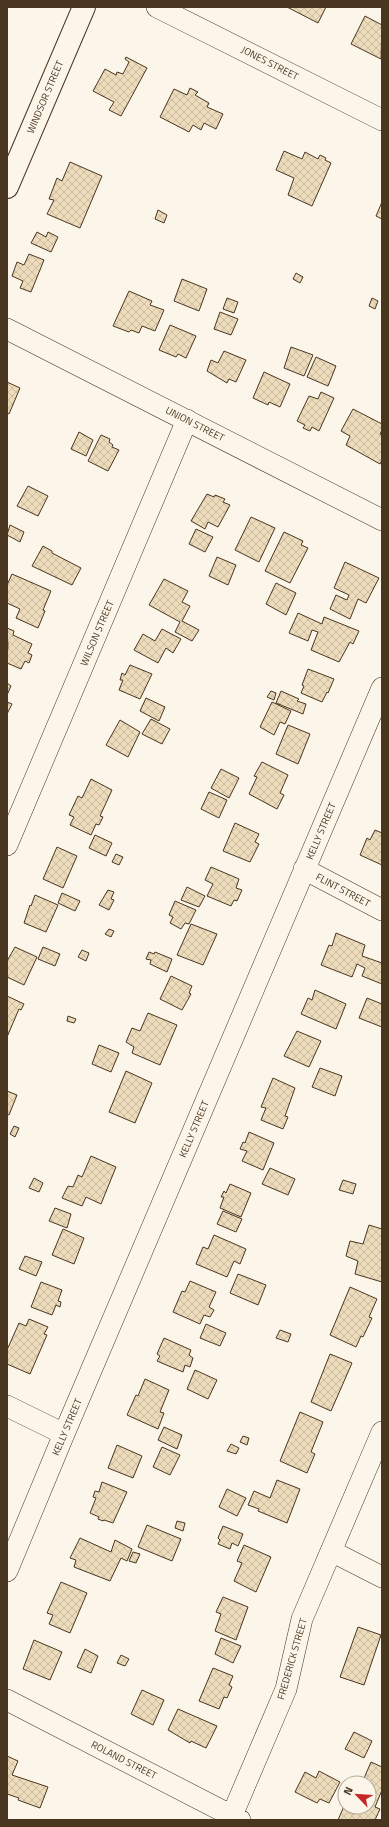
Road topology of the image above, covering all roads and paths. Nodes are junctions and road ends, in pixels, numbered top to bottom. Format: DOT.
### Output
graph roads {
  1 [pos="84,7"];
  2 [pos="157,7"];
  3 [pos="382,120"];
  4 [pos="7,187"];
  5 [pos="7,329"];
  6 [pos="188,420"];
  7 [pos="382,520"];
  8 [pos="382,688"];
  9 [pos="7,845"];
  10 [pos="304,869"];
  11 [pos="382,910"];
  12 [pos="7,1406"];
  13 [pos="382,1432"];
  14 [pos="64,1434"];
  15 [pos="331,1551"];
  16 [pos="7,1571"];
  17 [pos="382,1577"];
  18 [pos="7,1700"];
  19 [pos="234,1819"];
  1 -- 4 [label="main road, WINDSOR STREET"];
  2 -- 3 [label="street, JONES STREET"];
  5 -- 6 [label="street, UNION STREET"];
  6 -- 7 [label="street, UNION STREET"];
  6 -- 9 [label="street, WILSON STREET"];
  8 -- 10 [label="street, KELLY STREET"];
  10 -- 11 [label="street, FLINT STREET"];
  10 -- 14 [label="street, KELLY STREET"];
  12 -- 14 [label="street"];
  13 -- 15 [label="street, FREDERICK STREET"];
  14 -- 16 [label="street, KELLY STREET"];
  15 -- 17 [label="street"];
  15 -- 19 [label="street, FREDERICK STREET"];
  18 -- 19 [label="street, ROLAND STREET"];
}
